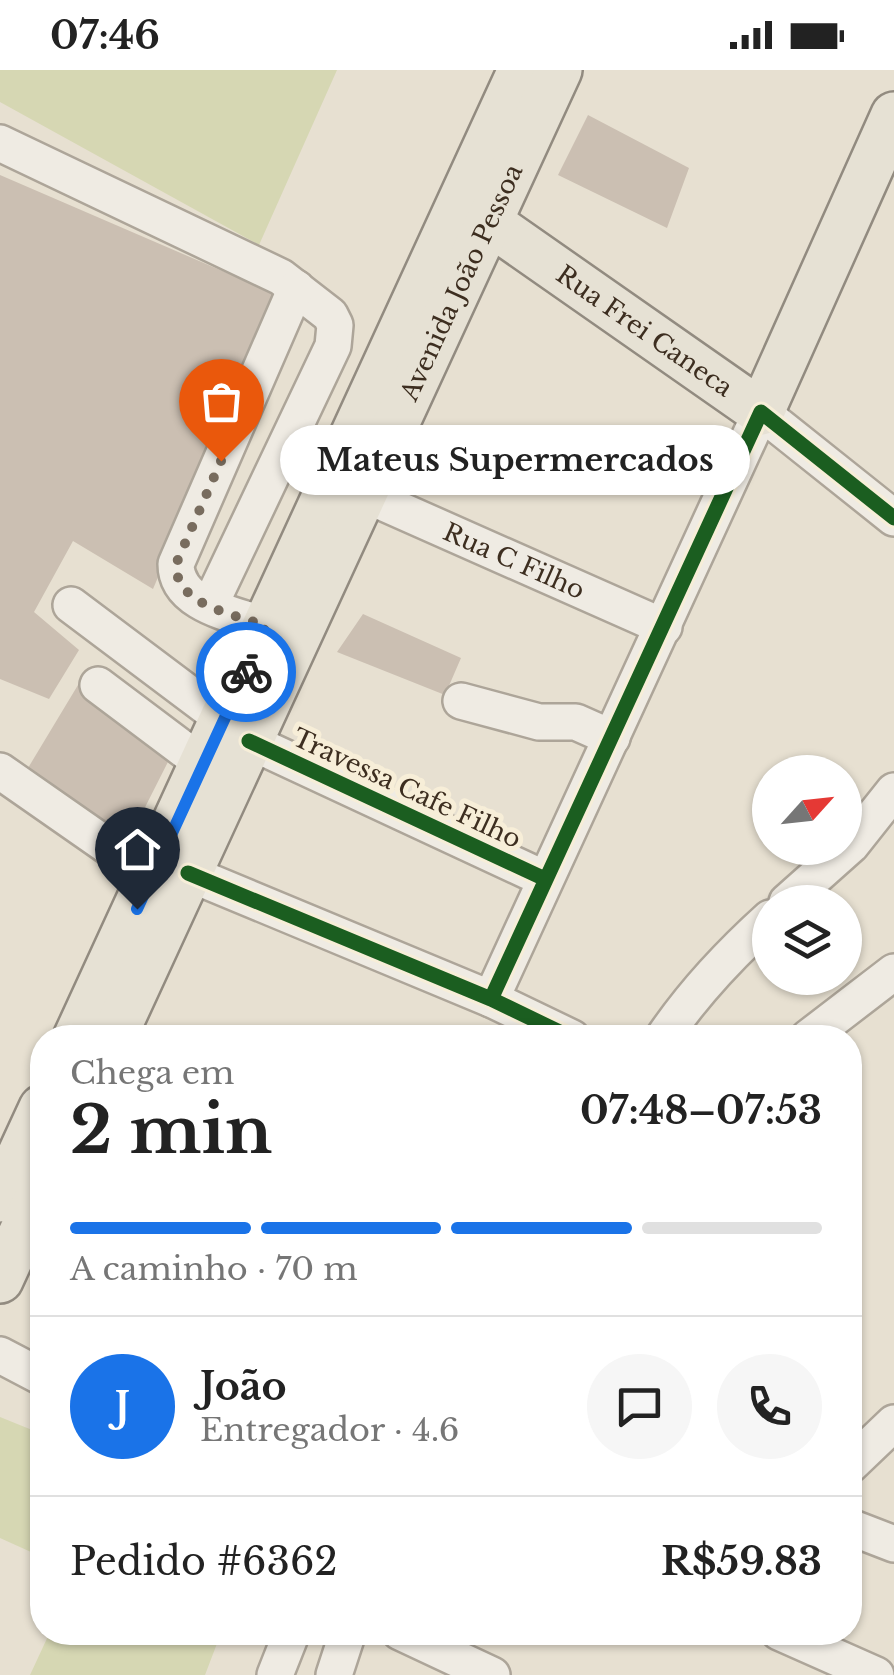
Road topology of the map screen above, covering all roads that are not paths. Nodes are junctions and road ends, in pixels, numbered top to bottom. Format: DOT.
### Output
graph roads {
  1 [pos="522,70"];
  2 [pos="559,70"];
  3 [pos="894,116"];
  4 [pos="0,143"];
  5 [pos="488,222"];
  6 [pos="296,288"];
  7 [pos="761,412"];
  8 [pos="293,430"];
  9 [pos="355,476"];
  10 [pos="894,518"];
  11 [pos="71,604"];
  12 [pos="210,605"];
  13 [pos="266,626"];
  14 [pos="664,628"];
  15 [pos="98,685"];
  16 [pos="461,701"];
  17 [pos="236,731"];
  18 [pos="612,738"];
  19 [pos="203,764"];
  20 [pos="0,770"];
  21 [pos="894,790"];
  22 [pos="170,875"];
  23 [pos="545,879"];
  24 [pos="806,885"];
  25 [pos="752,934"];
  26 [pos="894,972"];
  27 [pos="490,999"];
  28 [pos="83,1025"];
  29 [pos="117,1025"];
  30 [pos="545,1025"];
  31 [pos="671,1025"];
  32 [pos="825,1025"];
  33 [pos="30,1140"];
  34 [pos="21,1164"];
  35 [pos="0,1199"];
  36 [pos="20,1260"];
  37 [pos="0,1355"];
  38 [pos="30,1371"];
  39 [pos="894,1422"];
  40 [pos="862,1453"];
  41 [pos="862,1532"];
  42 [pos="894,1544"];
  43 [pos="287,1645"];
  44 [pos="344,1645"];
  45 [pos="428,1645"];
  46 [pos="808,1645"];
  47 [pos="275,1675"];
  48 [pos="334,1675"];
  49 [pos="492,1675"];
  50 [pos="876,1675"];
  1 -- 9 [label="main road, Avenida João Pessoa"];
  2 -- 5 [label="main road, Avenida João Pessoa"];
  3 -- 7 [label="main road"];
  4 -- 6 [label="street"];
  5 -- 7 [label="main road, Rua Frei Caneca"];
  5 -- 9 [label="main road, Avenida João Pessoa"];
  6 -- 8 [label="street"];
  6 -- 12 [label="street"];
  7 -- 10 [label="street, Rua Frei Caneca"];
  7 -- 14 [label="street"];
  8 -- 9 [label="street, Rua C Filho"];
  8 -- 12 [label="street"];
  9 -- 13 [label="main road, Avenida João Pessoa"];
  9 -- 14 [label="street, Rua C Filho"];
  9 -- 17 [label="main road, Avenida João Pessoa"];
  11 -- 17 [label="street, Travessa Cafe Filho"];
  12 -- 13 [label="street"];
  13 -- 17 [label="main road, Avenida João Pessoa"];
  14 -- 18 [label="street"];
  15 -- 19 [label="street"];
  16 -- 18 [label="street"];
  17 -- 19 [label="main road, Avenida João Pessoa"];
  17 -- 22 [label="main road, Avenida João Pessoa"];
  17 -- 23 [label="street, Travessa Cafe Filho"];
  18 -- 23 [label="street"];
  19 -- 22 [label="main road, Avenida João Pessoa"];
  20 -- 22 [label="street"];
  21 -- 24 [label="street"];
  22 -- 27 [label="street"];
  22 -- 28 [label="main road, Avenida João Pessoa"];
  22 -- 29 [label="main road, Avenida João Pessoa"];
  23 -- 27 [label="street"];
  25 -- 31 [label="street"];
  26 -- 32 [label="street"];
  27 -- 30 [label="street"];
  33 -- 34 [label="main road"];
  34 -- 35 [label="main road"];
  34 -- 36 [label="main road"];
  37 -- 38 [label="street"];
  39 -- 40 [label="street"];
  41 -- 42 [label="street"];
  43 -- 47 [label="street"];
  44 -- 48 [label="street"];
  45 -- 49 [label="street"];
  46 -- 50 [label="street"];
}
